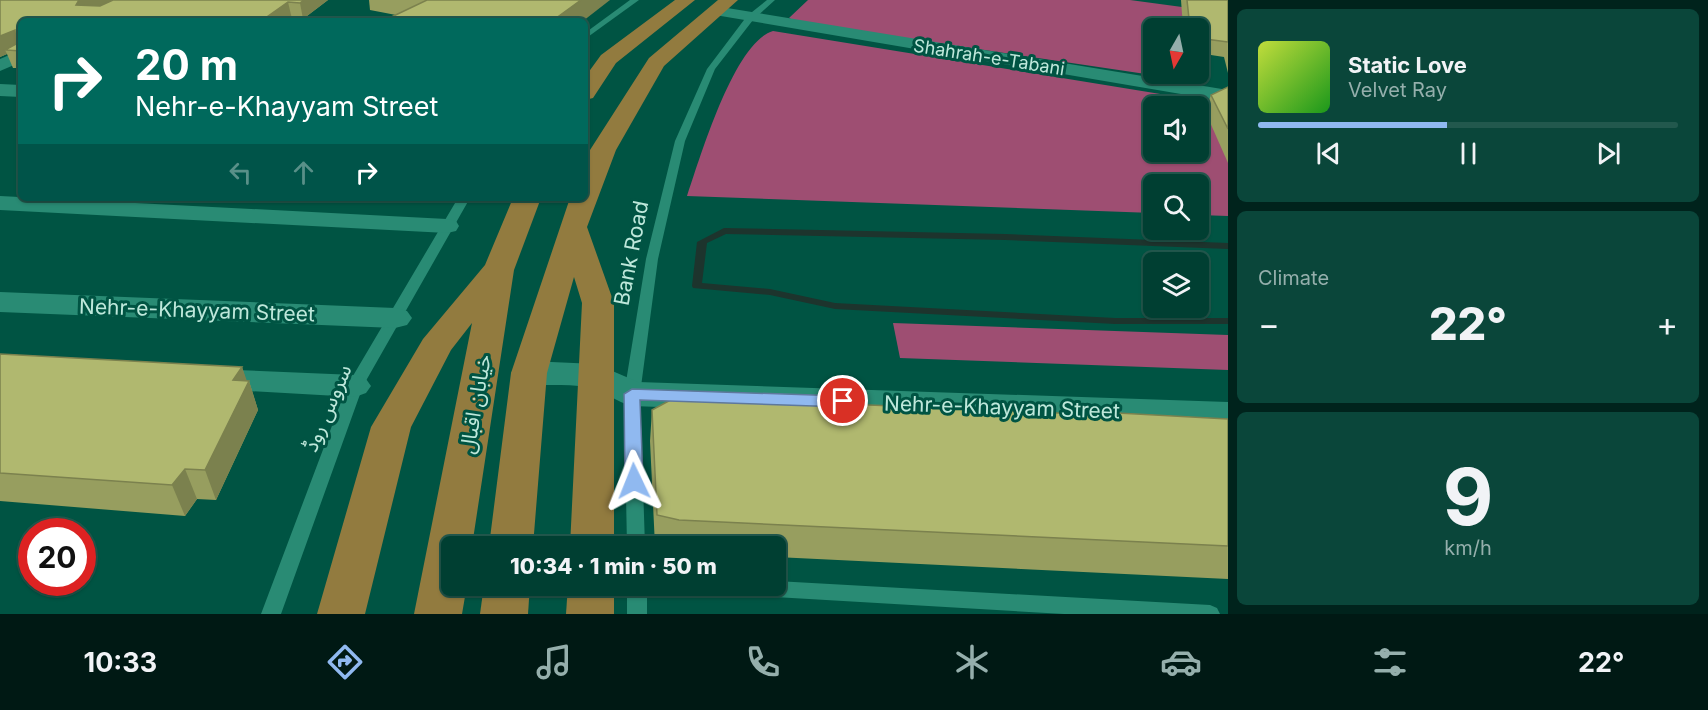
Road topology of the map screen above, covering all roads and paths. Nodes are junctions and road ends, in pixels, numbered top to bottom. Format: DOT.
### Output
graph roads {
  1 [pos="635,0"];
  2 [pos="686,0"];
  3 [pos="771,0"];
  4 [pos="722,6"];
  5 [pos="750,18"];
  6 [pos="588,34"];
  7 [pos="18,57"];
  8 [pos="0,66"];
  9 [pos="588,89"];
  10 [pos="0,90"];
  11 [pos="18,91"];
  12 [pos="1228,96"];
  13 [pos="588,189"];
  14 [pos="462,201"];
  15 [pos="526,201"];
  16 [pos="0,203"];
  17 [pos="581,207"];
  18 [pos="447,226"];
  19 [pos="498,270"];
  20 [pos="0,302"];
  21 [pos="394,318"];
  22 [pos="530,372"];
  23 [pos="596,376"];
  24 [pos="189,378"];
  25 [pos="355,386"];
  26 [pos="632,394"];
  27 [pos="1228,415"];
  28 [pos="512,536"];
  29 [pos="592,536"];
  30 [pos="636,536"];
  31 [pos="786,590"];
  32 [pos="506,596"];
  33 [pos="591,596"];
  34 [pos="637,596"];
  35 [pos="271,614"];
  36 [pos="341,614"];
  37 [pos="438,614"];
  38 [pos="504,614"];
  39 [pos="590,614"];
  40 [pos="637,614"];
  41 [pos="1210,614"];
  1 -- 6 [label="lane"];
  2 -- 9 [label="main road"];
  3 -- 5 [label="lane, Bank Road"];
  4 -- 5 [label="street, Shahrah-e-Tabani"];
  4 -- 13 [label="main road"];
  5 -- 12 [label="street, Shahrah-e-Tabani"];
  5 -- 26 [label="lane, Bank Road"];
  7 -- 8 [label="street"];
  10 -- 11 [label="street"];
  14 -- 18 [label="lane, سروس روڈ"];
  15 -- 19 [label="main road, خیابان اقبال"];
  16 -- 18 [label="street"];
  17 -- 22 [label="main road"];
  17 -- 23 [label="main road"];
  18 -- 21 [label="lane, سروس روڈ"];
  19 -- 36 [label="main road"];
  19 -- 37 [label="main road, خیابان اقبال"];
  20 -- 21 [label="street, Nehr-e-Khayyam Street"];
  21 -- 25 [label="lane, سروس روڈ"];
  22 -- 23 [label="street, Nehr-e-Khayyam Street"];
  22 -- 28 [label="main road"];
  23 -- 26 [label="street, Nehr-e-Khayyam Street"];
  23 -- 29 [label="main road"];
  24 -- 25 [label="street"];
  25 -- 35 [label="lane, سروس روڈ"];
  26 -- 27 [label="street, Nehr-e-Khayyam Street"];
  26 -- 30 [label="lane, Bank Road"];
  31 -- 41 [label="lane"];
  32 -- 38 [label="main road"];
  33 -- 39 [label="main road"];
  34 -- 40 [label="lane"];
}
